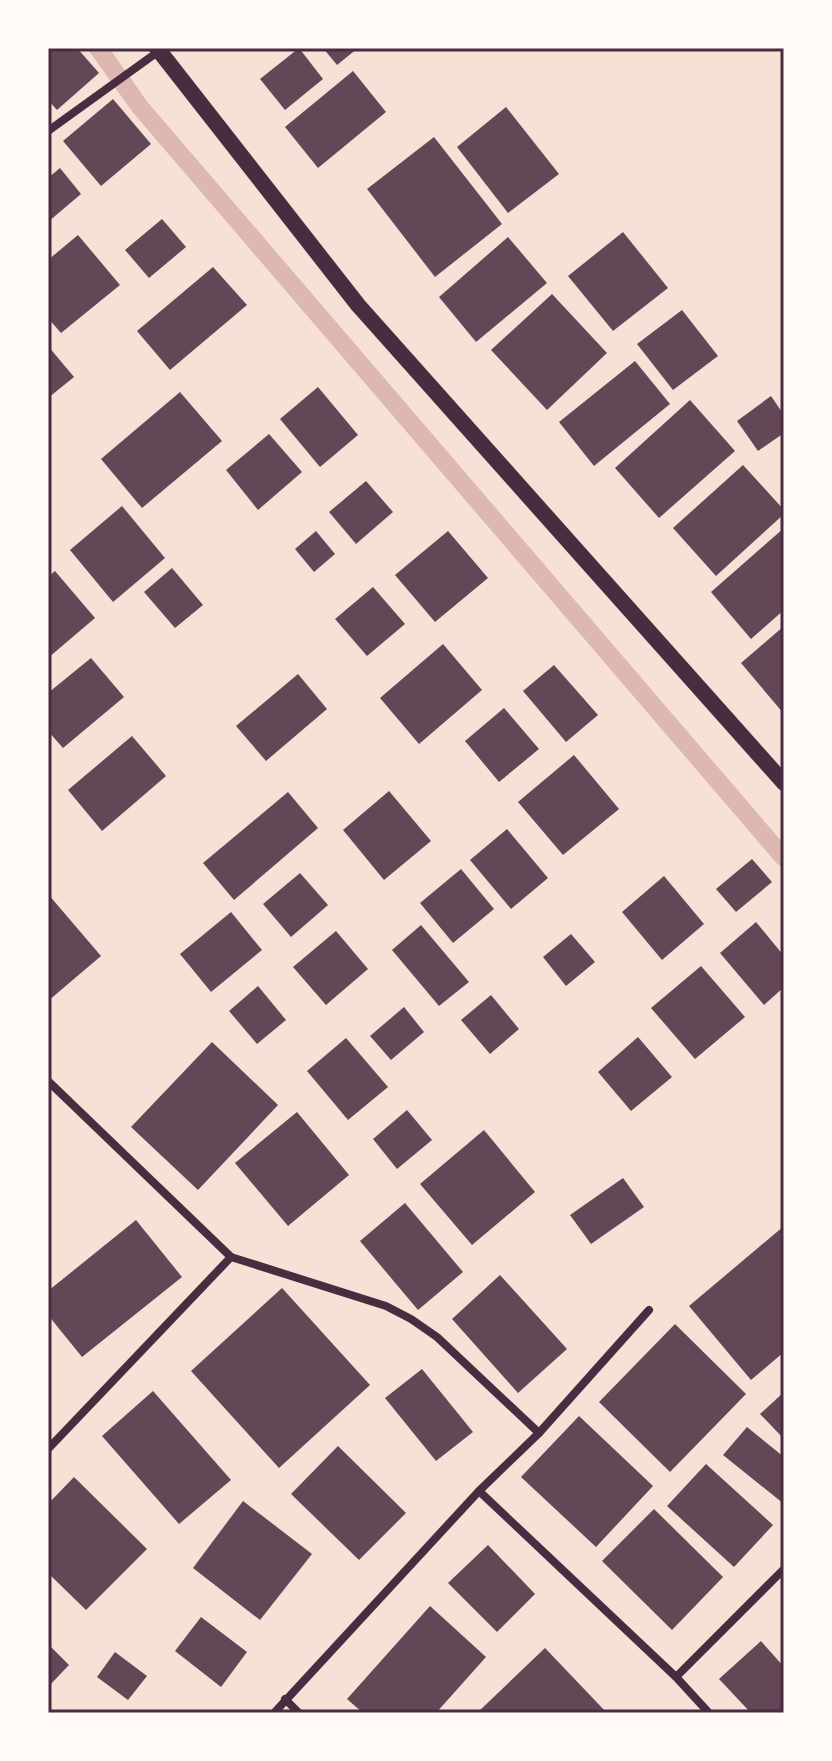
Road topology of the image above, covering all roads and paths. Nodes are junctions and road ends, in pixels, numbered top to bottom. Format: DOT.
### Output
graph roads {
  1 [pos="158,50"];
  2 [pos="48,131"];
  3 [pos="784,783"];
  4 [pos="48,1081"];
  5 [pos="231,1257"];
  6 [pos="649,1310"];
  7 [pos="539,1433"];
  8 [pos="48,1449"];
  9 [pos="479,1491"];
  10 [pos="784,1569"];
  11 [pos="676,1677"];
  12 [pos="285,1699"];
  13 [pos="274,1713"];
  14 [pos="299,1713"];
  15 [pos="709,1713"];
  1 -- 2 [label="street"];
  1 -- 3 [label="main road"];
  4 -- 5 [label="street"];
  5 -- 7 [label="street"];
  5 -- 8 [label="street"];
  6 -- 7 [label="street"];
  7 -- 9 [label="street"];
  9 -- 11 [label="street"];
  9 -- 12 [label="street"];
  10 -- 11 [label="street"];
  11 -- 15 [label="street"];
  12 -- 13 [label="street"];
  12 -- 14 [label="street"];
}
